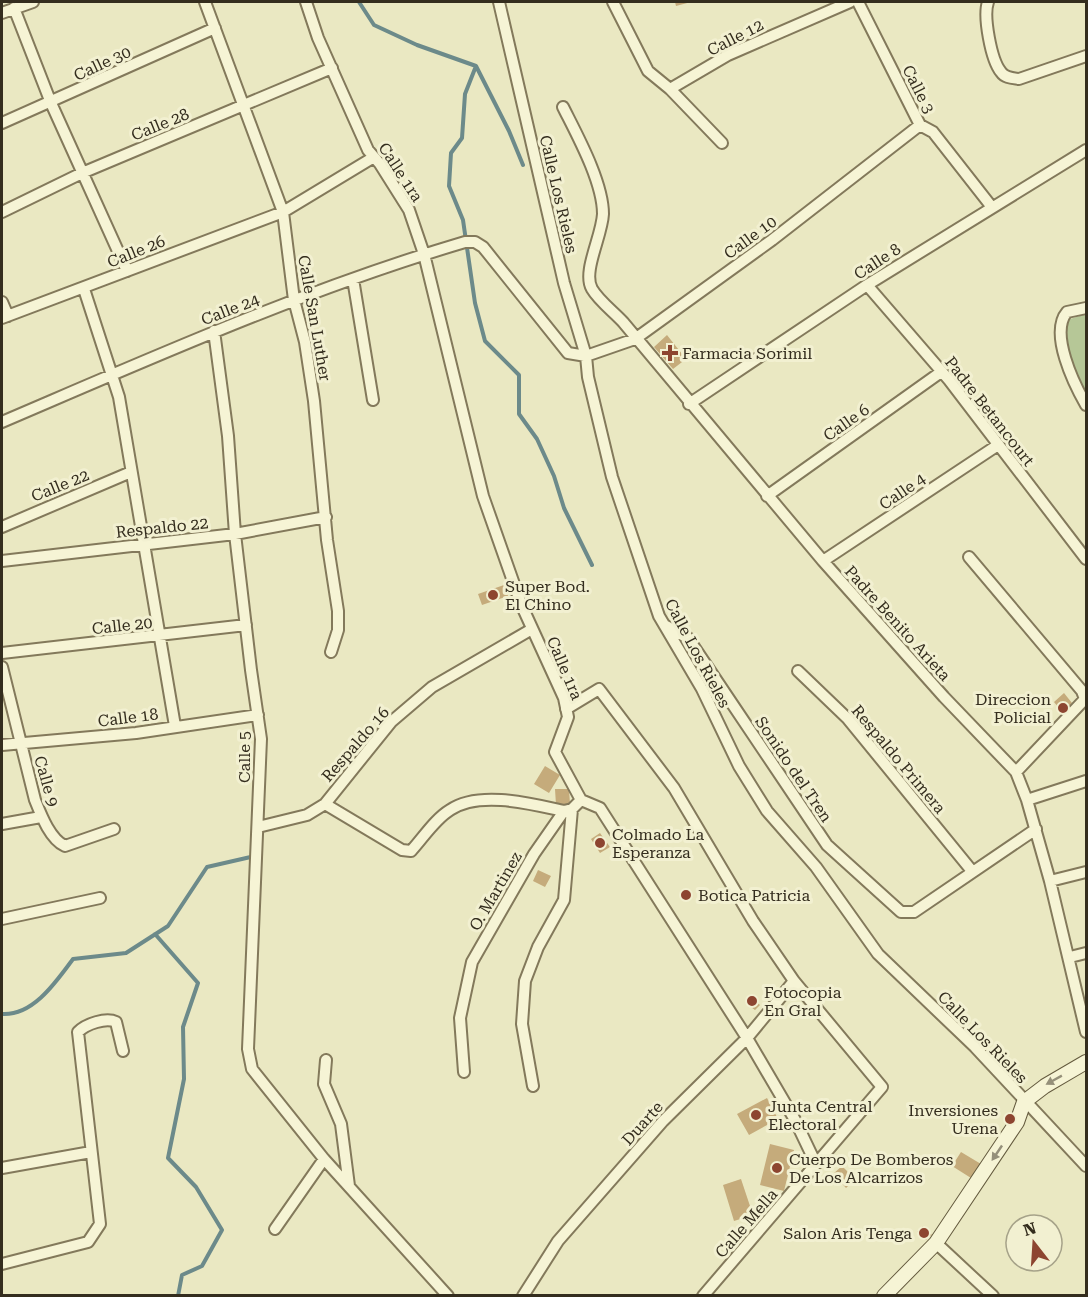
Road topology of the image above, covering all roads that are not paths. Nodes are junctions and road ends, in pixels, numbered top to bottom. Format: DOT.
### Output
graph roads {
  1 [pos="33,2"];
  2 [pos="205,2"];
  3 [pos="306,2"];
  4 [pos="499,2"];
  5 [pos="613,2"];
  6 [pos="850,2"];
  7 [pos="858,2"];
  8 [pos="988,2"];
  9 [pos="14,8"];
  10 [pos="2,13"];
  11 [pos="215,28"];
  12 [pos="1086,56"];
  13 [pos="332,68"];
  14 [pos="670,89"];
  15 [pos="51,103"];
  16 [pos="244,106"];
  17 [pos="562,107"];
  18 [pos="2,123"];
  19 [pos="920,125"];
  20 [pos="722,143"];
  21 [pos="1086,150"];
  22 [pos="374,157"];
  23 [pos="82,173"];
  24 [pos="991,206"];
  25 [pos="2,212"];
  26 [pos="282,212"];
  27 [pos="424,254"];
  28 [pos="127,271"];
  29 [pos="353,279"];
  30 [pos="867,285"];
  31 [pos="84,289"];
  32 [pos="294,300"];
  33 [pos="2,302"];
  34 [pos="1086,308"];
  35 [pos="5,317"];
  36 [pos="214,331"];
  37 [pos="635,339"];
  38 [pos="586,356"];
  39 [pos="941,372"];
  40 [pos="110,376"];
  41 [pos="373,400"];
  42 [pos="689,404"];
  43 [pos="1086,405"];
  44 [pos="2,422"];
  45 [pos="998,445"];
  46 [pos="131,472"];
  47 [pos="767,496"];
  48 [pos="326,518"];
  49 [pos="2,527"];
  50 [pos="235,534"];
  51 [pos="145,543"];
  52 [pos="969,557"];
  53 [pos="1086,559"];
  54 [pos="2,561"];
  55 [pos="823,561"];
  56 [pos="246,625"];
  57 [pos="666,626"];
  58 [pos="532,629"];
  59 [pos="162,636"];
  60 [pos="331,652"];
  61 [pos="2,653"];
  62 [pos="2,667"];
  63 [pos="798,671"];
  64 [pos="1086,699"];
  65 [pos="566,709"];
  66 [pos="258,715"];
  67 [pos="175,726"];
  68 [pos="21,743"];
  69 [pos="2,746"];
  70 [pos="1016,772"];
  71 [pos="1086,781"];
  72 [pos="581,800"];
  73 [pos="1027,800"];
  74 [pos="324,804"];
  75 [pos="568,810"];
  76 [pos="41,817"];
  77 [pos="2,824"];
  78 [pos="258,827"];
  79 [pos="114,829"];
  80 [pos="1035,829"];
  81 [pos="972,871"];
  82 [pos="1086,873"];
  83 [pos="1050,881"];
  84 [pos="100,897"];
  85 [pos="2,919"];
  86 [pos="1086,952"];
  87 [pos="1070,957"];
  88 [pos="794,981"];
  89 [pos="1086,1032"];
  90 [pos="747,1038"];
  91 [pos="123,1050"];
  92 [pos="326,1060"];
  93 [pos="1086,1062"];
  94 [pos="464,1071"];
  95 [pos="533,1086"];
  96 [pos="1024,1102"];
  97 [pos="91,1152"];
  98 [pos="324,1159"];
  99 [pos="816,1164"];
  100 [pos="1086,1166"];
  101 [pos="2,1168"];
  102 [pos="349,1186"];
  103 [pos="275,1228"];
  104 [pos="936,1243"];
  105 [pos="2,1264"];
  106 [pos="448,1296"];
  107 [pos="523,1296"];
  108 [pos="703,1296"];
  109 [pos="884,1296"];
  110 [pos="993,1296"];
  1 -- 9 [label="street"];
  2 -- 11 [label="street, Calle San Luther"];
  3 -- 13 [label="street, Calle 1ra"];
  4 -- 38 [label="street, Calle Los Rieles"];
  5 -- 14 [label="street"];
  6 -- 14 [label="street, Calle 12"];
  7 -- 19 [label="street, Calle 3"];
  8 -- 12 [label="street"];
  9 -- 10 [label="street"];
  9 -- 15 [label="street"];
  11 -- 15 [label="street, Calle 30"];
  11 -- 16 [label="street, Calle San Luther"];
  13 -- 16 [label="street, Calle 28"];
  13 -- 22 [label="street, Calle 1ra"];
  14 -- 20 [label="street"];
  15 -- 18 [label="street, Calle 30"];
  15 -- 23 [label="street"];
  16 -- 23 [label="street, Calle 28"];
  16 -- 26 [label="street, Calle San Luther"];
  17 -- 37 [label="street, Padre Benito Arieta"];
  19 -- 24 [label="street, Calle 3"];
  19 -- 37 [label="street, Calle 10"];
  21 -- 24 [label="street, Calle 8"];
  22 -- 26 [label="street, Calle 26"];
  22 -- 27 [label="street, Calle 1ra"];
  23 -- 25 [label="street, Calle 28"];
  23 -- 28 [label="street"];
  24 -- 30 [label="street, Calle 8"];
  26 -- 28 [label="street, Calle 26"];
  26 -- 32 [label="street, Calle San Luther"];
  27 -- 29 [label="street, Calle 24"];
  27 -- 38 [label="street, Calle 24"];
  27 -- 58 [label="street, Calle 1ra"];
  28 -- 31 [label="street, Calle 26"];
  29 -- 32 [label="street, Calle 24"];
  29 -- 41 [label="street"];
  30 -- 39 [label="street, Padre Betancourt"];
  30 -- 42 [label="street, Calle 8"];
  31 -- 35 [label="street, Calle 26"];
  31 -- 40 [label="street"];
  32 -- 36 [label="street, Calle 24"];
  32 -- 48 [label="street, Calle San Luther"];
  33 -- 35 [label="street"];
  34 -- 43 [label="street"];
  36 -- 40 [label="street, Calle 24"];
  36 -- 50 [label="street, Calle 5"];
  37 -- 38 [label="street, Calle 10"];
  37 -- 42 [label="street, Padre Benito Arieta"];
  38 -- 57 [label="street, Calle Los Rieles"];
  39 -- 45 [label="street, Padre Betancourt"];
  39 -- 47 [label="street, Calle 6"];
  40 -- 44 [label="street, Calle 24"];
  40 -- 46 [label="street"];
  42 -- 47 [label="street, Padre Benito Arieta"];
  45 -- 53 [label="street, Padre Betancourt"];
  45 -- 55 [label="street, Calle 4"];
  46 -- 49 [label="street, Calle 22"];
  46 -- 51 [label="street"];
  47 -- 55 [label="street, Padre Benito Arieta"];
  48 -- 50 [label="street, Respaldo 22"];
  48 -- 60 [label="street, Calle San Luther"];
  50 -- 51 [label="street, Respaldo 22"];
  50 -- 56 [label="street, Calle 5"];
  51 -- 54 [label="street, Respaldo 22"];
  51 -- 59 [label="street"];
  52 -- 64 [label="street"];
  55 -- 70 [label="street, Padre Benito Arieta"];
  56 -- 59 [label="street, Calle 20"];
  56 -- 66 [label="street, Calle 5"];
  57 -- 81 [label="street, Sonido del Tren"];
  57 -- 96 [label="street, Calle Los Rieles"];
  58 -- 65 [label="street, Calle 1ra"];
  58 -- 74 [label="street, Respaldo 16"];
  59 -- 61 [label="street, Calle 20"];
  59 -- 67 [label="street"];
  62 -- 68 [label="street, Calle 9"];
  63 -- 81 [label="street, Respaldo Primera"];
  64 -- 70 [label="street"];
  65 -- 72 [label="street, Calle 1ra"];
  65 -- 88 [label="street"];
  66 -- 67 [label="street, Calle 18"];
  66 -- 78 [label="street, Calle 5"];
  67 -- 68 [label="street, Calle 18"];
  68 -- 69 [label="street, Calle 18"];
  68 -- 76 [label="street, Calle 9"];
  70 -- 73 [label="street, Padre Benito Arieta"];
  71 -- 73 [label="street"];
  72 -- 75 [label="street, O. Martinez"];
  72 -- 90 [label="street, Calle 1ra"];
  73 -- 80 [label="street, Padre Benito Arieta"];
  74 -- 75 [label="street"];
  74 -- 78 [label="street, Respaldo 16"];
  75 -- 94 [label="street, O. Martinez"];
  75 -- 95 [label="street"];
  76 -- 77 [label="street"];
  76 -- 79 [label="street, Calle 9"];
  78 -- 98 [label="street, Calle 5"];
  80 -- 81 [label="street"];
  80 -- 83 [label="street, Padre Benito Arieta"];
  82 -- 83 [label="street"];
  83 -- 87 [label="street, Padre Benito Arieta"];
  84 -- 85 [label="street"];
  86 -- 87 [label="street"];
  87 -- 89 [label="street, Padre Benito Arieta"];
  88 -- 90 [label="street, Duarte"];
  88 -- 99 [label="street, Calle Mella"];
  90 -- 99 [label="street, Calle 1ra"];
  90 -- 107 [label="street, Duarte"];
  91 -- 97 [label="street"];
  92 -- 102 [label="street"];
  93 -- 96 [label="street, one-way"];
  96 -- 100 [label="street, Calle Los Rieles"];
  96 -- 104 [label="street, one-way"];
  97 -- 101 [label="street"];
  97 -- 105 [label="street"];
  98 -- 102 [label="street, Calle 5"];
  98 -- 103 [label="street"];
  99 -- 108 [label="street, Calle Mella"];
  102 -- 106 [label="street, Calle 5"];
  104 -- 109 [label="street"];
  104 -- 110 [label="street"];
}
